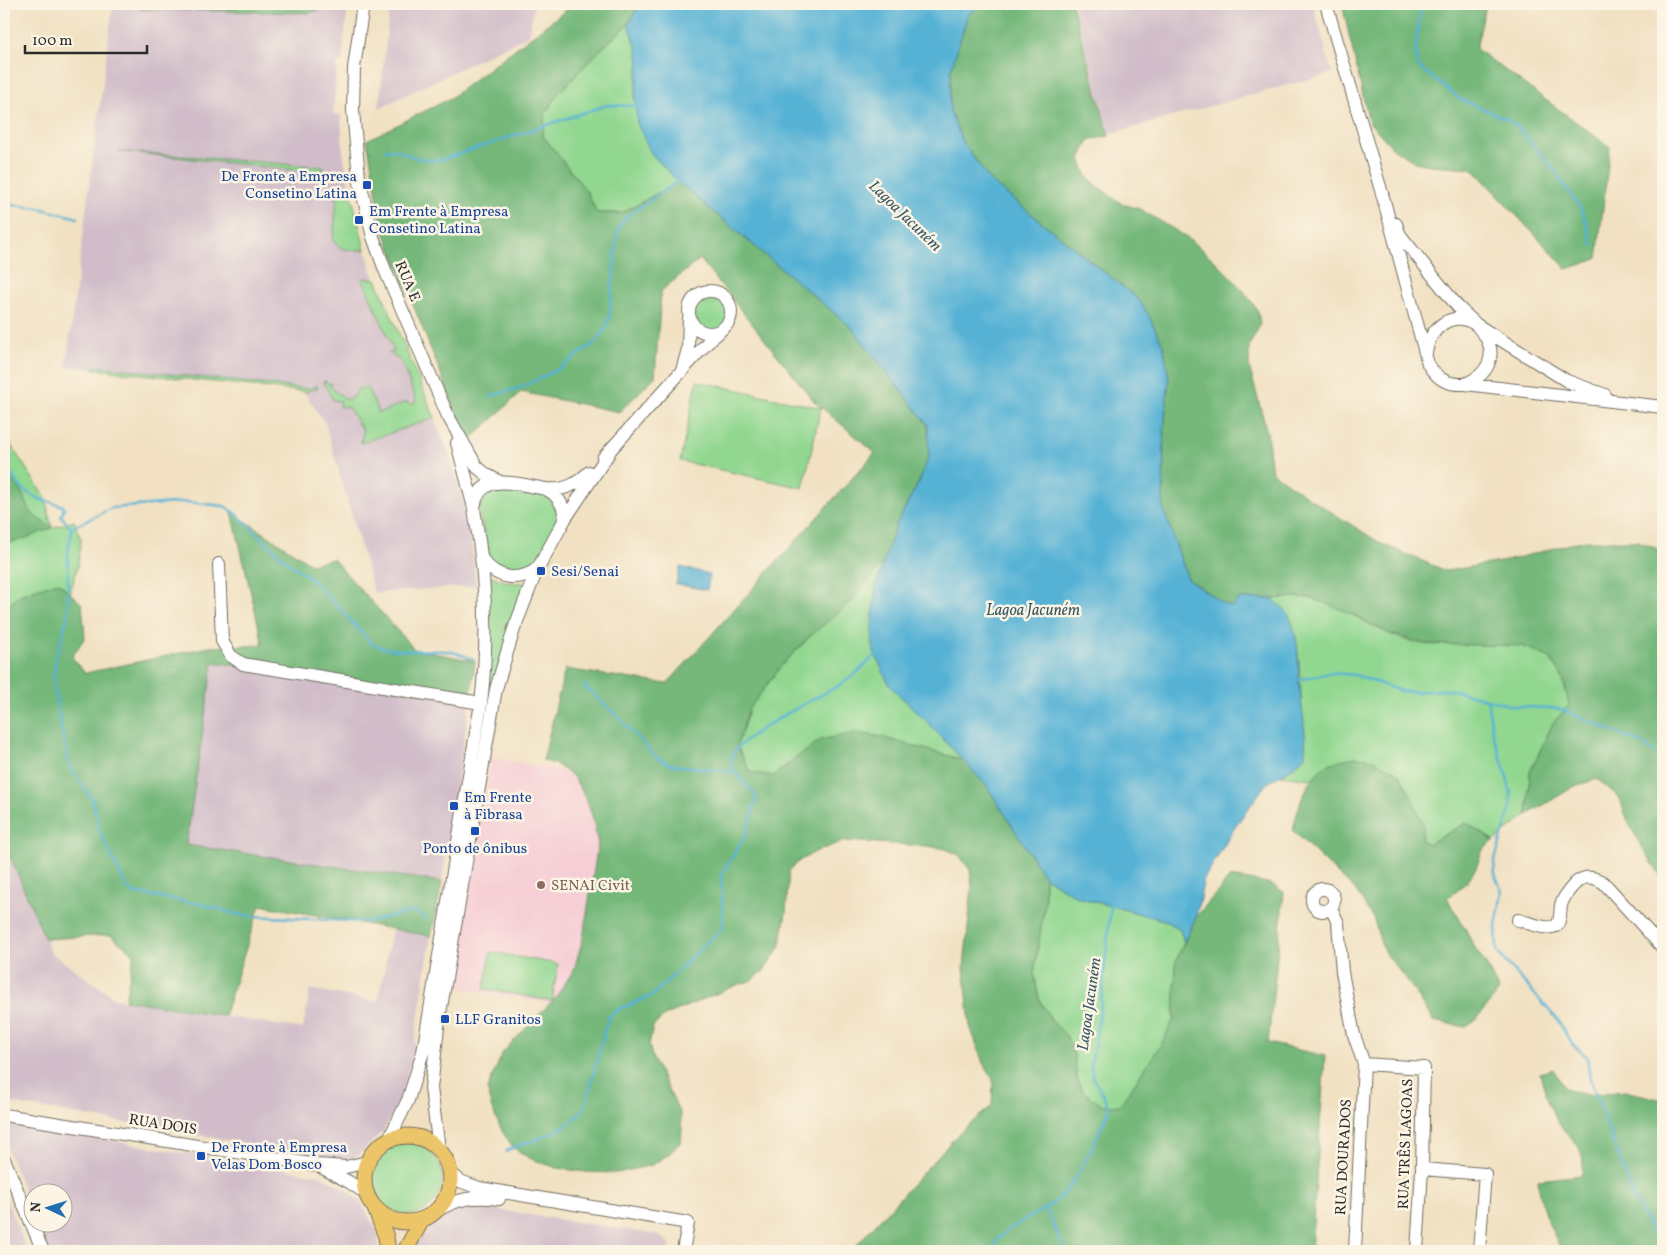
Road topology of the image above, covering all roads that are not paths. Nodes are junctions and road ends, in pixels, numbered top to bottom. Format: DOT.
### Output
graph roads {
  1 [pos="363,4"];
  2 [pos="1326,4"];
  3 [pos="1383,196"];
  4 [pos="689,316"];
  5 [pos="1477,325"];
  6 [pos="720,331"];
  7 [pos="1426,353"];
  8 [pos="682,371"];
  9 [pos="1465,384"];
  10 [pos="1625,402"];
  11 [pos="1663,407"];
  12 [pos="448,416"];
  13 [pos="608,453"];
  14 [pos="500,482"];
  15 [pos="546,489"];
  16 [pos="474,509"];
  17 [pos="565,519"];
  18 [pos="482,559"];
  19 [pos="219,564"];
  20 [pos="538,568"];
  21 [pos="481,703"];
  22 [pos="1331,908"];
  23 [pos="1518,920"];
  24 [pos="1663,948"];
  25 [pos="1364,1064"];
  26 [pos="4,1115"];
  27 [pos="389,1139"];
  28 [pos="439,1149"];
  29 [pos="4,1159"];
  30 [pos="367,1162"];
  31 [pos="317,1165"];
  32 [pos="1422,1169"];
  33 [pos="450,1172"];
  34 [pos="370,1200"];
  35 [pos="429,1216"];
  36 [pos="687,1227"];
  37 [pos="43,1251"];
  38 [pos="388,1251"];
  39 [pos="405,1251"];
  40 [pos="683,1251"];
  41 [pos="1355,1251"];
  42 [pos="1417,1251"];
  43 [pos="1479,1251"];
  1 -- 12 [label="street, RUA E"];
  2 -- 3 [label="street"];
  3 -- 5 [label="street"];
  3 -- 7 [label="street"];
  4 -- 6 [label="street"];
  4 -- 6 [label="street"];
  4 -- 8 [label="street"];
  5 -- 7 [label="street"];
  5 -- 9 [label="street"];
  5 -- 10 [label="street"];
  6 -- 8 [label="street"];
  7 -- 9 [label="street"];
  8 -- 13 [label="street"];
  9 -- 10 [label="street"];
  10 -- 11 [label="street"];
  12 -- 14 [label="street, RUA E"];
  12 -- 16 [label="street, RUA E"];
  13 -- 15 [label="street"];
  13 -- 17 [label="street"];
  14 -- 15 [label="street"];
  14 -- 16 [label="street"];
  15 -- 17 [label="street"];
  16 -- 18 [label="street"];
  17 -- 20 [label="street"];
  18 -- 20 [label="street"];
  18 -- 21 [label="street"];
  19 -- 21 [label="street"];
  20 -- 28 [label="street"];
  21 -- 27 [label="street"];
  22 -- 25 [label="street"];
  23 -- 24 [label="street"];
  25 -- 32 [label="street, RUA TRÊS LAGOAS"];
  25 -- 41 [label="street, RUA DOURADOS"];
  26 -- 31 [label="street, RUA DOIS"];
  27 -- 28 [label="main road"];
  27 -- 30 [label="main road"];
  28 -- 33 [label="main road"];
  29 -- 37 [label="street"];
  30 -- 31 [label="street, RUA DOIS"];
  30 -- 34 [label="main road"];
  31 -- 34 [label="street, RUA DOIS"];
  32 -- 42 [label="street, RUA TRÊS LAGOAS"];
  32 -- 43 [label="street"];
  33 -- 35 [label="main road"];
  33 -- 36 [label="street"];
  34 -- 35 [label="main road"];
  34 -- 38 [label="main road"];
  35 -- 36 [label="street"];
  35 -- 39 [label="main road"];
  36 -- 40 [label="street"];
}
